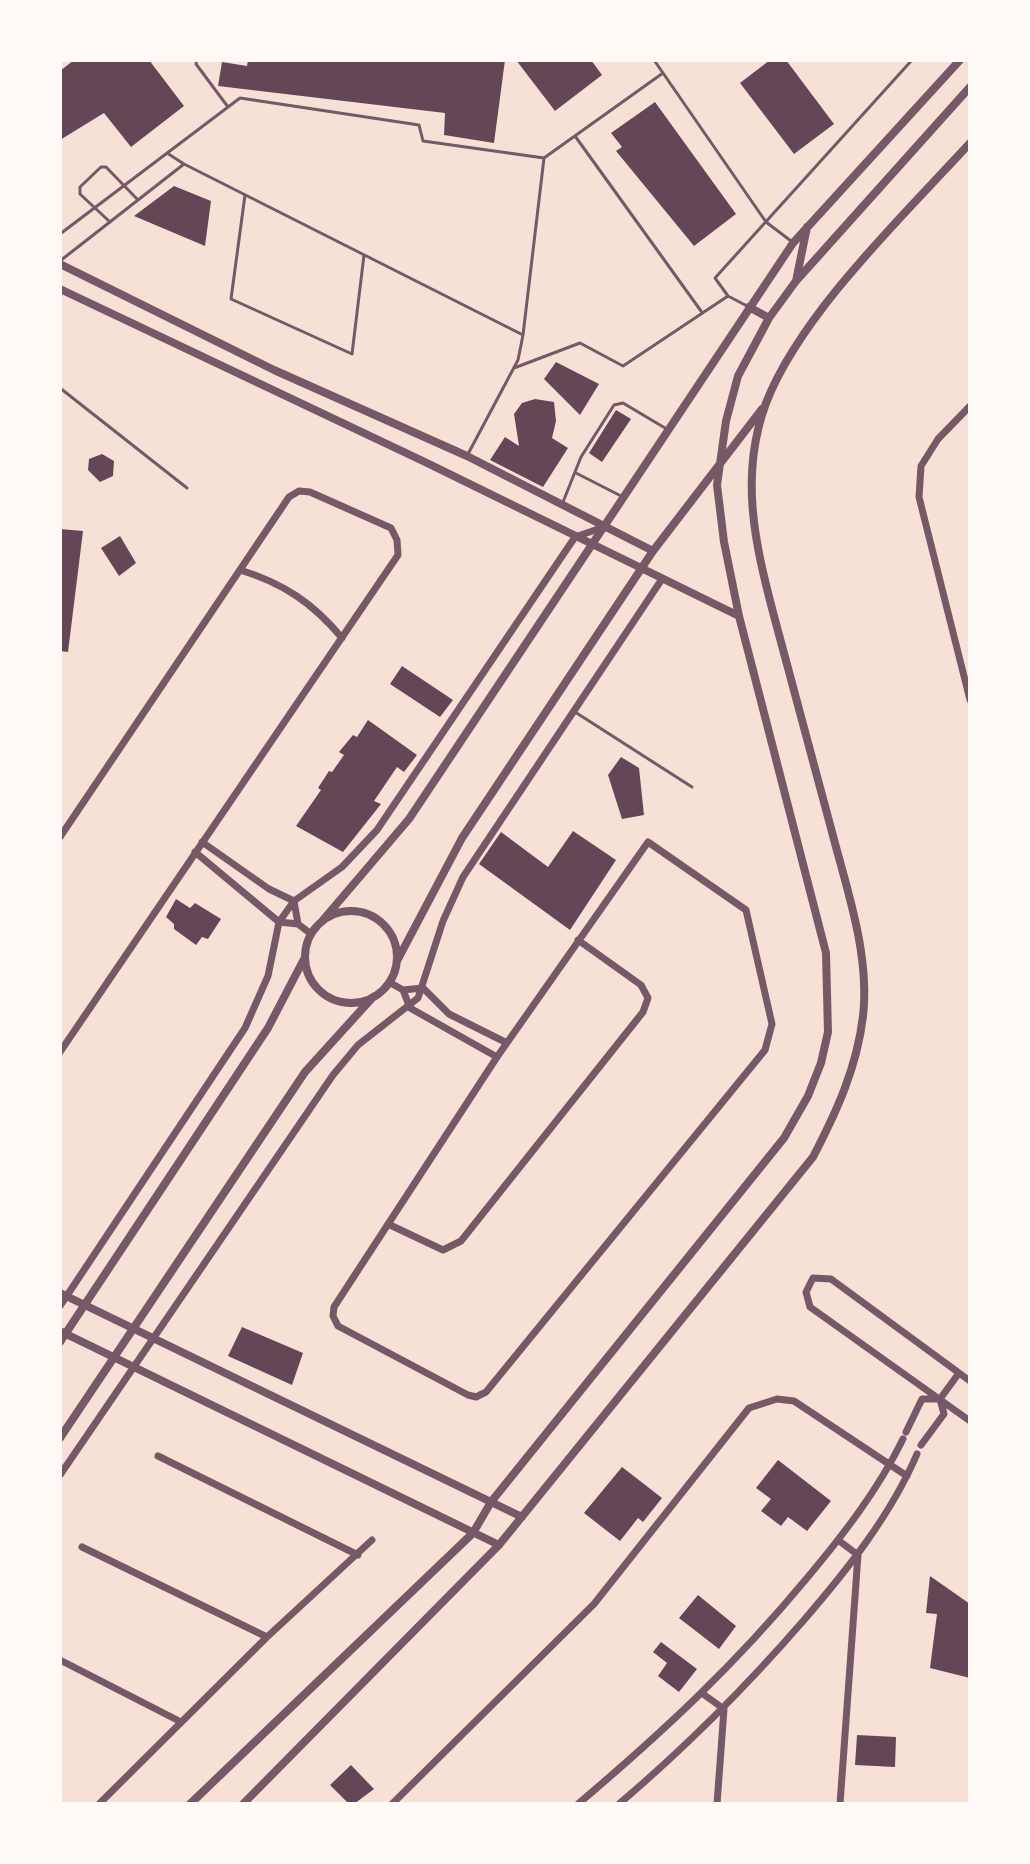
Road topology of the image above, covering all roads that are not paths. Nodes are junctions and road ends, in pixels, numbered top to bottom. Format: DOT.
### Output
graph roads {
  1 [pos="197,60"];
  2 [pos="654,60"];
  3 [pos="912,60"];
  4 [pos="955,62"];
  5 [pos="970,66"];
  6 [pos="663,73"];
  7 [pos="970,87"];
  8 [pos="228,107"];
  9 [pos="575,136"];
  10 [pos="970,143"];
  11 [pos="167,153"];
  12 [pos="544,158"];
  13 [pos="184,164"];
  14 [pos="124,185"];
  15 [pos="245,195"];
  16 [pos="138,200"];
  17 [pos="94,208"];
  18 [pos="110,222"];
  19 [pos="766,222"];
  20 [pos="807,227"];
  21 [pos="60,234"];
  22 [pos="793,243"];
  23 [pos="364,255"];
  24 [pos="60,263"];
  25 [pos="796,281"];
  26 [pos="60,289"];
  27 [pos="728,296"];
  28 [pos="749,307"];
  29 [pos="701,311"];
  30 [pos="769,318"];
  31 [pos="523,335"];
  32 [pos="514,368"];
  33 [pos="60,388"];
  34 [pos="766,404"];
  35 [pos="970,406"];
  36 [pos="668,430"];
  37 [pos="467,456"];
  38 [pos="719,462"];
  39 [pos="576,473"];
  40 [pos="187,488"];
  41 [pos="624,498"];
  42 [pos="562,504"];
  43 [pos="606,526"];
  44 [pos="575,537"];
  45 [pos="594,547"];
  46 [pos="653,551"];
  47 [pos="639,569"];
  48 [pos="240,570"];
  49 [pos="662,579"];
  50 [pos="739,616"];
  51 [pos="342,638"];
  52 [pos="970,700"];
  53 [pos="575,712"];
  54 [pos="692,787"];
  55 [pos="60,837"];
  56 [pos="202,842"];
  57 [pos="195,852"];
  58 [pos="269,889"];
  59 [pos="294,901"];
  60 [pos="258,902"];
  61 [pos="323,920"];
  62 [pos="279,922"];
  63 [pos="298,924"];
  64 [pos="311,934"];
  65 [pos="578,940"];
  66 [pos="304,959"];
  67 [pos="397,961"];
  68 [pos="389,982"];
  69 [pos="423,988"];
  70 [pos="403,990"];
  71 [pos="373,997"];
  72 [pos="410,1008"];
  73 [pos="449,1014"];
  74 [pos="442,1026"];
  75 [pos="507,1043"];
  76 [pos="60,1052"];
  77 [pos="497,1057"];
  78 [pos="388,1224"];
  79 [pos="63,1295"];
  80 [pos="60,1306"];
  81 [pos="87,1307"];
  82 [pos="132,1328"];
  83 [pos="63,1332"];
  84 [pos="151,1337"];
  85 [pos="60,1342"];
  86 [pos="114,1357"];
  87 [pos="133,1367"];
  88 [pos="959,1373"];
  89 [pos="970,1381"];
  90 [pos="940,1399"];
  91 [pos="970,1421"];
  92 [pos="60,1438"];
  93 [pos="921,1445"];
  94 [pos="917,1454"];
  95 [pos="158,1456"];
  96 [pos="890,1465"];
  97 [pos="60,1475"];
  98 [pos="907,1476"];
  99 [pos="491,1502"];
  100 [pos="522,1517"];
  101 [pos="473,1533"];
  102 [pos="372,1540"];
  103 [pos="838,1540"];
  104 [pos="499,1545"];
  105 [pos="82,1547"];
  106 [pos="358,1555"];
  107 [pos="858,1555"];
  108 [pos="267,1637"];
  109 [pos="60,1660"];
  110 [pos="703,1694"];
  111 [pos="724,1709"];
  112 [pos="181,1722"];
  113 [pos="99,1804"];
  114 [pos="190,1804"];
  115 [pos="243,1804"];
  116 [pos="392,1804"];
  117 [pos="578,1804"];
  118 [pos="619,1804"];
  119 [pos="717,1804"];
  120 [pos="840,1804"];
  1 -- 8 [label="lane"];
  2 -- 6 [label="lane"];
  3 -- 19 [label="lane"];
  4 -- 5 [label="street"];
  4 -- 20 [label="street"];
  6 -- 9 [label="lane"];
  6 -- 19 [label="lane"];
  7 -- 25 [label="street"];
  8 -- 11 [label="lane"];
  8 -- 12 [label="lane"];
  9 -- 12 [label="lane"];
  9 -- 29 [label="lane"];
  10 -- 34 [label="street"];
  11 -- 13 [label="lane"];
  11 -- 14 [label="lane"];
  12 -- 31 [label="lane"];
  13 -- 15 [label="lane"];
  13 -- 16 [label="lane"];
  14 -- 16 [label="lane"];
  14 -- 17 [label="lane"];
  14 -- 17 [label="lane"];
  15 -- 23 [label="lane"];
  15 -- 23 [label="lane"];
  16 -- 18 [label="lane"];
  17 -- 18 [label="lane"];
  17 -- 21 [label="lane"];
  18 -- 24 [label="lane"];
  19 -- 22 [label="lane"];
  19 -- 27 [label="lane"];
  20 -- 22 [label="street"];
  20 -- 25 [label="street"];
  22 -- 28 [label="street"];
  23 -- 31 [label="lane"];
  24 -- 37 [label="street"];
  25 -- 30 [label="street"];
  26 -- 44 [label="street"];
  27 -- 28 [label="lane"];
  27 -- 29 [label="lane"];
  28 -- 30 [label="street"];
  28 -- 36 [label="street"];
  29 -- 32 [label="lane"];
  30 -- 38 [label="street"];
  31 -- 32 [label="lane"];
  32 -- 37 [label="lane"];
  33 -- 40 [label="lane"];
  34 -- 38 [label="street"];
  34 -- 100 [label="street"];
  35 -- 52 [label="street"];
  36 -- 39 [label="lane"];
  36 -- 41 [label="street"];
  37 -- 42 [label="street"];
  38 -- 46 [label="street"];
  38 -- 50 [label="street"];
  39 -- 41 [label="lane"];
  39 -- 42 [label="lane"];
  41 -- 43 [label="street"];
  42 -- 43 [label="street"];
  43 -- 44 [label="street"];
  43 -- 45 [label="street"];
  43 -- 46 [label="street"];
  44 -- 45 [label="street"];
  44 -- 59 [label="street"];
  45 -- 47 [label="street"];
  45 -- 61 [label="street"];
  46 -- 47 [label="street"];
  47 -- 49 [label="street"];
  47 -- 67 [label="street"];
  48 -- 51 [label="street"];
  48 -- 51 [label="street"];
  48 -- 55 [label="street"];
  49 -- 50 [label="street"];
  49 -- 53 [label="street"];
  50 -- 99 [label="street"];
  51 -- 56 [label="street"];
  53 -- 54 [label="lane"];
  53 -- 69 [label="street"];
  56 -- 57 [label="street"];
  56 -- 58 [label="street"];
  57 -- 60 [label="street"];
  57 -- 76 [label="street"];
  58 -- 59 [label="street"];
  58 -- 60 [label="street"];
  59 -- 62 [label="street"];
  59 -- 63 [label="street"];
  60 -- 62 [label="street"];
  61 -- 64 [label="street"];
  61 -- 67 [label="street"];
  62 -- 63 [label="street"];
  62 -- 79 [label="street"];
  63 -- 64 [label="street"];
  64 -- 66 [label="street"];
  65 -- 75 [label="street"];
  65 -- 78 [label="street"];
  65 -- 78 [label="street"];
  66 -- 71 [label="street"];
  66 -- 81 [label="street"];
  67 -- 68 [label="street"];
  68 -- 70 [label="street"];
  68 -- 71 [label="street"];
  69 -- 70 [label="street"];
  69 -- 72 [label="street"];
  69 -- 73 [label="street"];
  70 -- 72 [label="street"];
  71 -- 82 [label="street"];
  72 -- 74 [label="street"];
  72 -- 84 [label="street"];
  73 -- 74 [label="street"];
  73 -- 75 [label="street"];
  74 -- 77 [label="street"];
  75 -- 77 [label="street"];
  77 -- 78 [label="street"];
  79 -- 80 [label="street"];
  79 -- 81 [label="street"];
  81 -- 82 [label="street"];
  81 -- 83 [label="street"];
  82 -- 84 [label="street"];
  82 -- 86 [label="street"];
  83 -- 85 [label="street"];
  83 -- 86 [label="street"];
  84 -- 87 [label="street"];
  84 -- 99 [label="street"];
  86 -- 87 [label="street"];
  86 -- 92 [label="street"];
  87 -- 97 [label="street"];
  87 -- 101 [label="street"];
  88 -- 89 [label="street"];
  88 -- 90 [label="street"];
  88 -- 90 [label="street"];
  90 -- 91 [label="street"];
  90 -- 93 [label="street"];
  90 -- 96 [label="street"];
  94 -- 98 [label="street"];
  95 -- 106 [label="street"];
  96 -- 98 [label="street"];
  96 -- 103 [label="street"];
  96 -- 116 [label="street"];
  98 -- 107 [label="street"];
  99 -- 100 [label="street"];
  99 -- 101 [label="street"];
  100 -- 104 [label="street"];
  101 -- 104 [label="street"];
  101 -- 114 [label="street"];
  102 -- 106 [label="street"];
  103 -- 107 [label="street"];
  103 -- 110 [label="street"];
  104 -- 115 [label="street"];
  105 -- 108 [label="street"];
  106 -- 108 [label="street"];
  107 -- 111 [label="street"];
  107 -- 120 [label="street"];
  108 -- 112 [label="street"];
  109 -- 112 [label="street"];
  110 -- 111 [label="street"];
  110 -- 117 [label="street"];
  111 -- 118 [label="street"];
  111 -- 119 [label="street"];
  112 -- 113 [label="street"];
}
